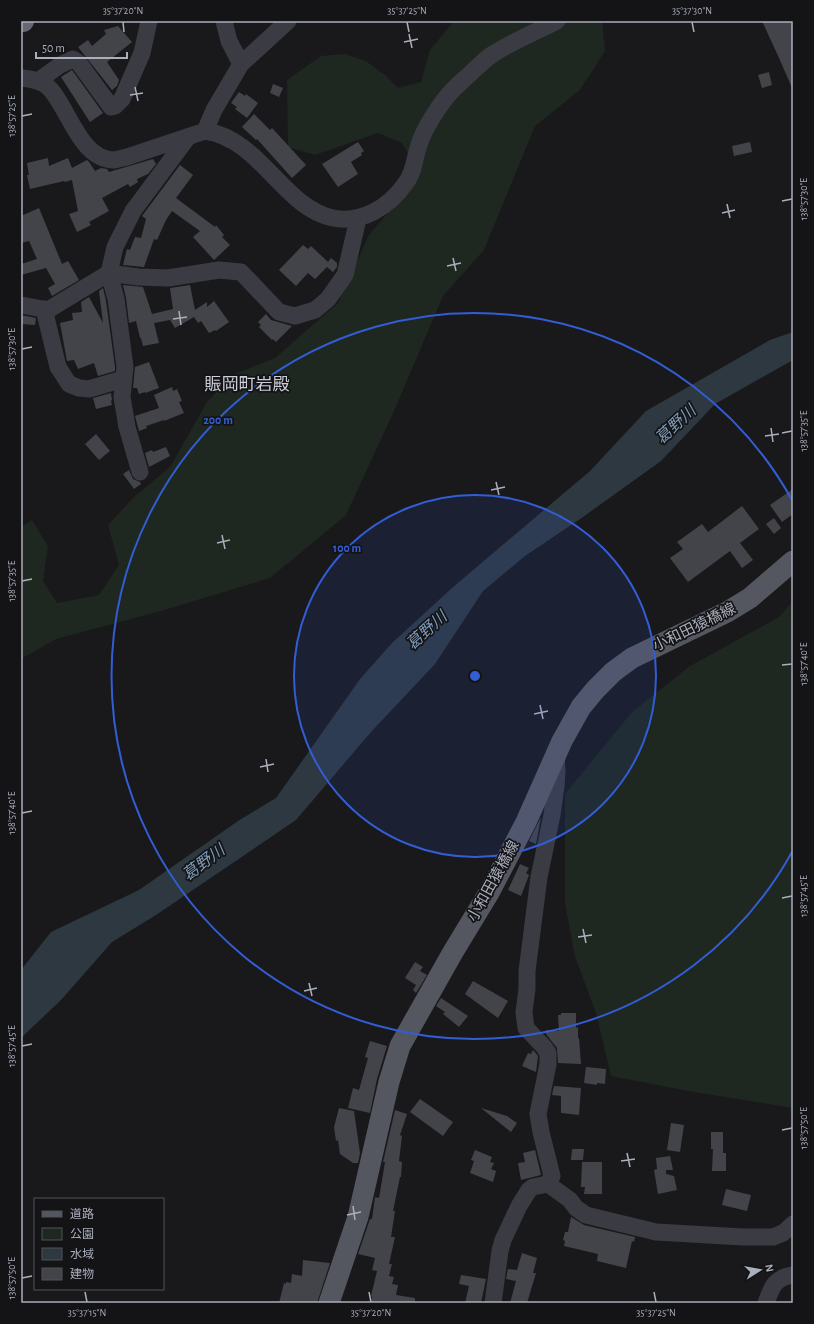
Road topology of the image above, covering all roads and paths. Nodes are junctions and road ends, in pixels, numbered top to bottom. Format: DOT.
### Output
graph roads {
  1 [pos="149,21"];
  2 [pos="224,21"];
  3 [pos="288,21"];
  4 [pos="557,21"];
  5 [pos="241,64"];
  6 [pos="21,78"];
  7 [pos="38,80"];
  8 [pos="205,130"];
  9 [pos="188,137"];
  10 [pos="358,219"];
  11 [pos="109,273"];
  12 [pos="21,305"];
  13 [pos="44,309"];
  14 [pos="123,380"];
  15 [pos="140,472"];
  16 [pos="793,561"];
  17 [pos="556,756"];
  18 [pos="548,1184"];
  19 [pos="793,1224"];
  20 [pos="793,1275"];
  21 [pos="329,1303"];
  22 [pos="493,1303"];
  23 [pos="766,1303"];
  1 -- 7 [label="street"];
  2 -- 5 [label="street"];
  3 -- 5 [label="street"];
  4 -- 10 [label="street"];
  5 -- 8 [label="street"];
  6 -- 7 [label="street"];
  7 -- 9 [label="street"];
  8 -- 9 [label="street"];
  8 -- 10 [label="street"];
  9 -- 11 [label="street"];
  10 -- 11 [label="street"];
  11 -- 13 [label="street"];
  11 -- 14 [label="street"];
  12 -- 13 [label="street"];
  13 -- 14 [label="street"];
  14 -- 15 [label="street"];
  16 -- 17 [label="main road, 小和田猿橋線"];
  17 -- 18 [label="street"];
  17 -- 21 [label="main road, 小和田猿橋線"];
  18 -- 19 [label="street"];
  18 -- 22 [label="street"];
  20 -- 23 [label="street"];
}
